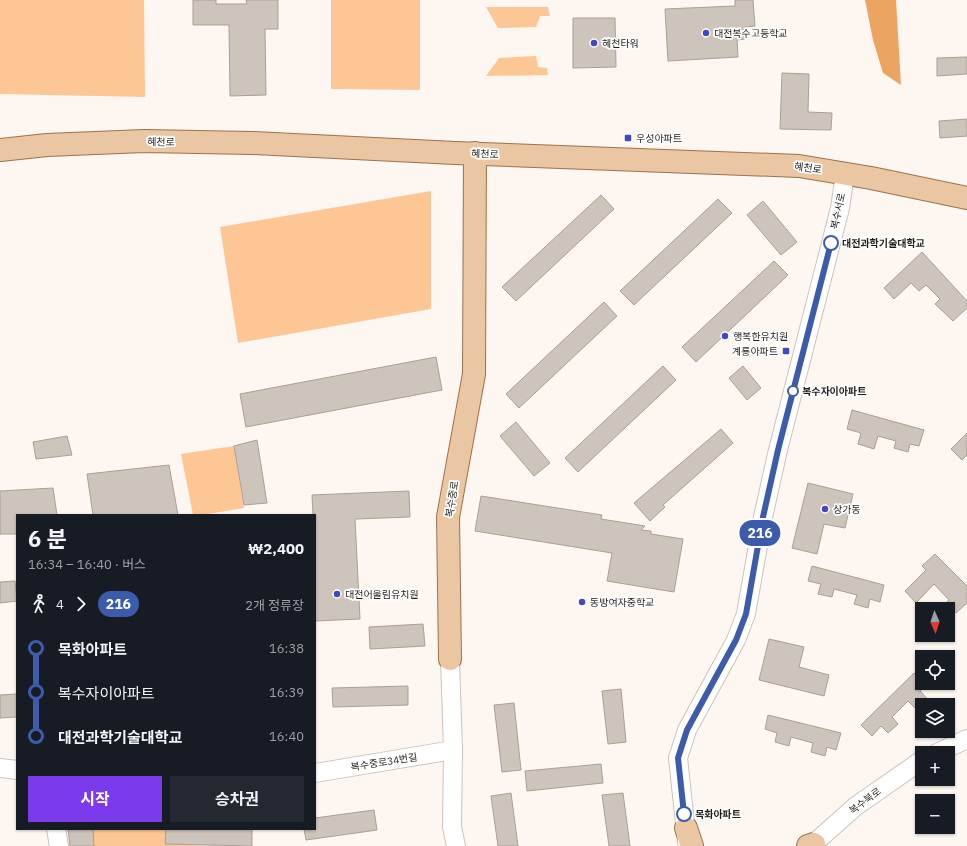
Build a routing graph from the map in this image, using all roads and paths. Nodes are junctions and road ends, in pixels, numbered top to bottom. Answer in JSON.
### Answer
{"nodes":[{"id":1,"x":0,"y":150,"type":"edge"},
{"id":2,"x":475,"y":153,"type":"junction"},
{"id":3,"x":845,"y":174,"type":"junction"},
{"id":4,"x":966,"y":197,"type":"edge"},
{"id":5,"x":450,"y":659,"type":"joint"},
{"id":6,"x":967,"y":738,"type":"edge"},
{"id":7,"x":951,"y":746,"type":"edge"},
{"id":8,"x":453,"y":750,"type":"junction"},
{"id":9,"x":915,"y":765,"type":"edge"},
{"id":10,"x":0,"y":768,"type":"edge"},
{"id":11,"x":16,"y":770,"type":"edge"},
{"id":12,"x":316,"y":773,"type":"edge"},
{"id":13,"x":56,"y":830,"type":"edge"},
{"id":14,"x":689,"y":840,"type":"edge"},
{"id":15,"x":811,"y":845,"type":"edge"},
{"id":16,"x":59,"y":846,"type":"edge"},
{"id":17,"x":456,"y":846,"type":"edge"}],
"edges":[{"from":1,"to":2,"type":"main road","name":"혜천로"},
{"from":2,"to":3,"type":"main road","name":"혜천로"},
{"from":2,"to":5,"type":"main road","name":"복수중로"},
{"from":3,"to":4,"type":"main road","name":"혜천로"},
{"from":3,"to":14,"type":"street","name":"복수서로"},
{"from":5,"to":8,"type":"street","name":"복수중로"},
{"from":6,"to":7,"type":"street"},
{"from":8,"to":12,"type":"street","name":"복수중로34번길"},
{"from":8,"to":17,"type":"street","name":"복수중로"},
{"from":9,"to":15,"type":"street","name":"복수북로"},
{"from":10,"to":11,"type":"street"},
{"from":13,"to":16,"type":"street"}]}
